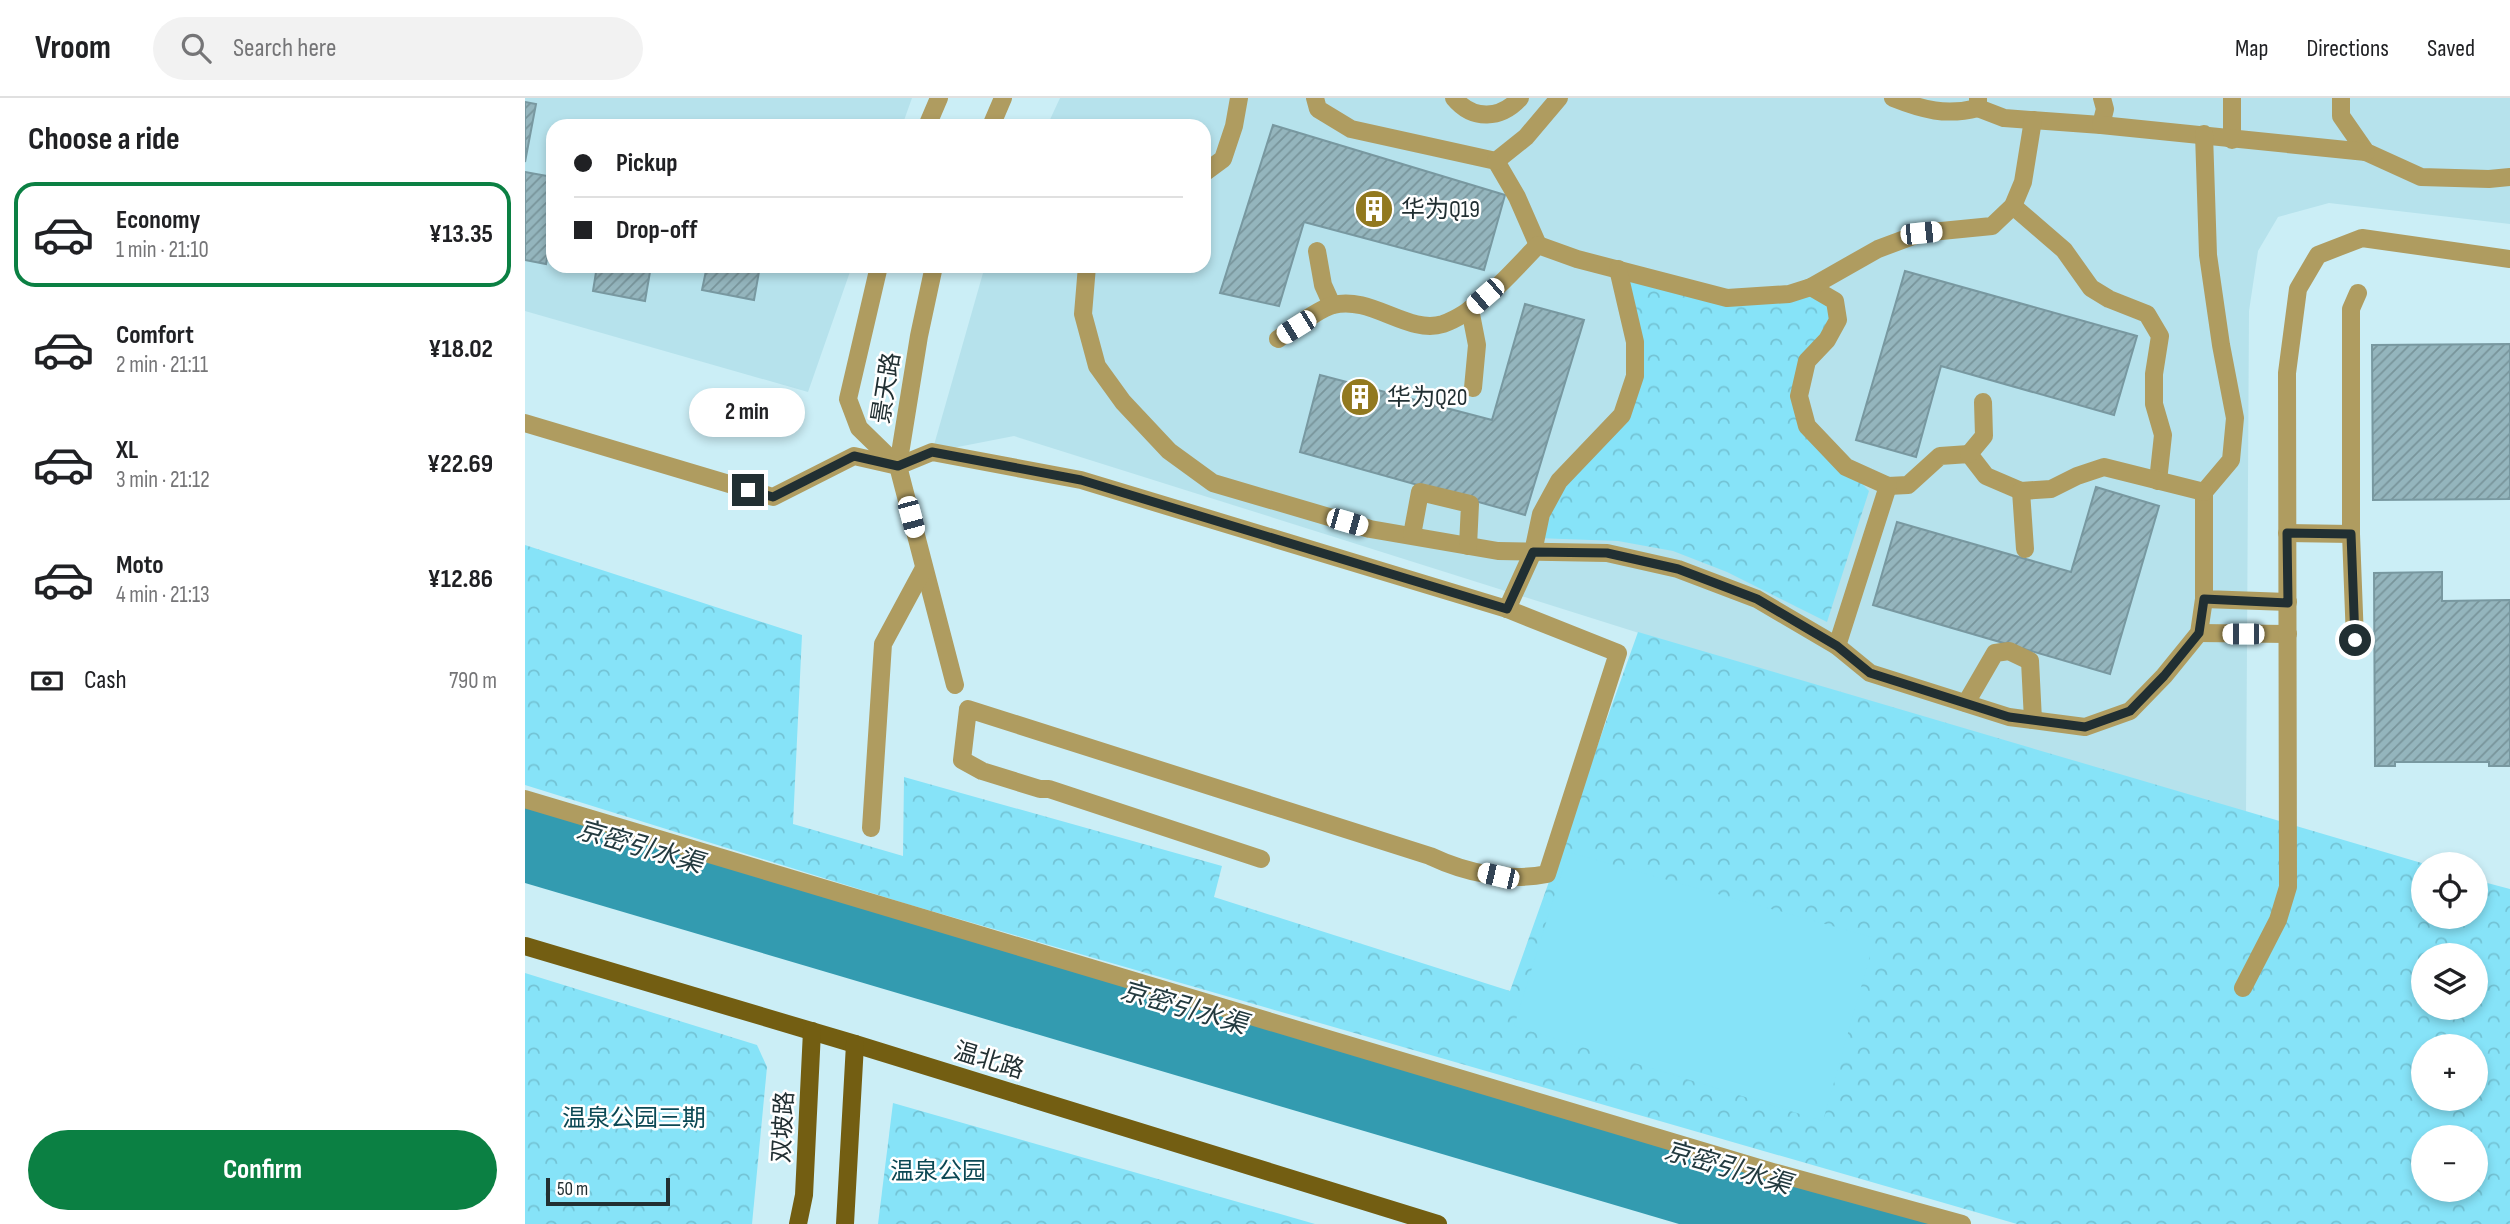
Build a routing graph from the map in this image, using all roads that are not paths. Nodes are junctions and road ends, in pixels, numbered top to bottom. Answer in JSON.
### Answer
{"nodes":[{"id":1,"x":939,"y":98,"type":"edge"},
{"id":2,"x":1003,"y":98,"type":"edge"},
{"id":3,"x":1239,"y":98,"type":"edge"},
{"id":4,"x":1315,"y":98,"type":"edge"},
{"id":5,"x":1454,"y":98,"type":"edge"},
{"id":6,"x":1520,"y":98,"type":"edge"},
{"id":7,"x":1559,"y":98,"type":"edge"},
{"id":8,"x":1893,"y":98,"type":"edge"},
{"id":9,"x":2102,"y":98,"type":"edge"},
{"id":10,"x":2232,"y":98,"type":"edge"},
{"id":11,"x":2341,"y":98,"type":"edge"},
{"id":12,"x":1978,"y":103,"type":"edge"},
{"id":13,"x":930,"y":119,"type":"edge"},
{"id":14,"x":994,"y":119,"type":"edge"},
{"id":15,"x":2033,"y":120,"type":"junction"},
{"id":16,"x":2101,"y":124,"type":"junction"},
{"id":17,"x":2204,"y":134,"type":"junction"},
{"id":18,"x":2232,"y":140,"type":"junction"},
{"id":19,"x":2367,"y":152,"type":"junction"},
{"id":20,"x":1496,"y":161,"type":"junction"},
{"id":21,"x":1211,"y":168,"type":"edge"},
{"id":22,"x":2510,"y":177,"type":"edge"},
{"id":23,"x":2013,"y":206,"type":"junction"},
{"id":24,"x":1538,"y":245,"type":"junction"},
{"id":25,"x":1317,"y":251,"type":"dead end"},
{"id":26,"x":2510,"y":259,"type":"edge"},
{"id":27,"x":1618,"y":269,"type":"junction"},
{"id":28,"x":877,"y":273,"type":"edge"},
{"id":29,"x":933,"y":273,"type":"edge"},
{"id":30,"x":1086,"y":273,"type":"edge"},
{"id":31,"x":1811,"y":287,"type":"junction"},
{"id":32,"x":2358,"y":293,"type":"dead end"},
{"id":33,"x":1332,"y":305,"type":"junction"},
{"id":34,"x":1470,"y":309,"type":"junction"},
{"id":35,"x":1278,"y":339,"type":"dead end"},
{"id":36,"x":1473,"y":387,"type":"dead end"},
{"id":37,"x":1983,"y":402,"type":"dead end"},
{"id":38,"x":525,"y":422,"type":"edge"},
{"id":39,"x":1969,"y":454,"type":"junction"},
{"id":40,"x":898,"y":466,"type":"junction"},
{"id":41,"x":2158,"y":481,"type":"junction"},
{"id":42,"x":1888,"y":486,"type":"junction"},
{"id":43,"x":2021,"y":491,"type":"junction"},
{"id":44,"x":2204,"y":492,"type":"junction"},
{"id":45,"x":2287,"y":533,"type":"junction"},
{"id":46,"x":2351,"y":534,"type":"junction"},
{"id":47,"x":1412,"y":536,"type":"junction"},
{"id":48,"x":1468,"y":546,"type":"junction"},
{"id":49,"x":2025,"y":549,"type":"dead end"},
{"id":50,"x":1533,"y":552,"type":"junction"},
{"id":51,"x":924,"y":568,"type":"junction"},
{"id":52,"x":2204,"y":599,"type":"junction"},
{"id":53,"x":2288,"y":603,"type":"junction"},
{"id":54,"x":1507,"y":609,"type":"junction"},
{"id":55,"x":2199,"y":633,"type":"junction"},
{"id":56,"x":2288,"y":634,"type":"junction"},
{"id":57,"x":2355,"y":640,"type":"dead end"},
{"id":58,"x":1837,"y":646,"type":"junction"},
{"id":59,"x":955,"y":685,"type":"dead end"},
{"id":60,"x":1966,"y":703,"type":"junction"},
{"id":61,"x":2033,"y":720,"type":"junction"},
{"id":62,"x":525,"y":799,"type":"edge"},
{"id":63,"x":871,"y":828,"type":"dead end"},
{"id":64,"x":1261,"y":859,"type":"dead end"},
{"id":65,"x":525,"y":946,"type":"edge"},
{"id":66,"x":2243,"y":988,"type":"dead end"},
{"id":67,"x":812,"y":1031,"type":"junction"},
{"id":68,"x":855,"y":1044,"type":"junction"},
{"id":69,"x":798,"y":1224,"type":"edge"},
{"id":70,"x":845,"y":1224,"type":"edge"},
{"id":71,"x":1438,"y":1224,"type":"edge"},
{"id":72,"x":1962,"y":1224,"type":"edge"}],
"edges":[{"from":1,"to":13,"type":"street"},
{"from":2,"to":14,"type":"street"},
{"from":3,"to":21,"type":"street"},
{"from":4,"to":20,"type":"street"},
{"from":5,"to":6,"type":"street"},
{"from":7,"to":20,"type":"street"},
{"from":8,"to":12,"type":"street"},
{"from":9,"to":16,"type":"street"},
{"from":10,"to":18,"type":"street"},
{"from":11,"to":19,"type":"street"},
{"from":12,"to":15,"type":"street"},
{"from":15,"to":16,"type":"street"},
{"from":15,"to":23,"type":"street"},
{"from":16,"to":17,"type":"street"},
{"from":17,"to":18,"type":"street"},
{"from":17,"to":44,"type":"street"},
{"from":18,"to":19,"type":"street"},
{"from":19,"to":22,"type":"street"},
{"from":20,"to":24,"type":"street"},
{"from":23,"to":31,"type":"street"},
{"from":23,"to":41,"type":"street"},
{"from":24,"to":27,"type":"street"},
{"from":24,"to":34,"type":"street"},
{"from":25,"to":33,"type":"street"},
{"from":26,"to":45,"type":"street"},
{"from":27,"to":31,"type":"street"},
{"from":27,"to":50,"type":"street"},
{"from":28,"to":40,"type":"street","name":"景天路"},
{"from":29,"to":40,"type":"street","name":"景天路"},
{"from":30,"to":47,"type":"street"},
{"from":31,"to":42,"type":"street"},
{"from":32,"to":46,"type":"street"},
{"from":33,"to":34,"type":"street"},
{"from":33,"to":35,"type":"street"},
{"from":34,"to":36,"type":"street"},
{"from":37,"to":39,"type":"street"},
{"from":38,"to":40,"type":"street"},
{"from":39,"to":42,"type":"street"},
{"from":39,"to":43,"type":"street"},
{"from":40,"to":51,"type":"street"},
{"from":40,"to":54,"type":"street"},
{"from":41,"to":43,"type":"street"},
{"from":41,"to":44,"type":"street"},
{"from":42,"to":58,"type":"street"},
{"from":43,"to":49,"type":"street"},
{"from":44,"to":52,"type":"street"},
{"from":45,"to":46,"type":"street"},
{"from":45,"to":53,"type":"street"},
{"from":46,"to":57,"type":"street"},
{"from":47,"to":48,"type":"street"},
{"from":47,"to":48,"type":"street"},
{"from":48,"to":50,"type":"street"},
{"from":50,"to":54,"type":"street"},
{"from":50,"to":58,"type":"street"},
{"from":51,"to":59,"type":"street"},
{"from":51,"to":63,"type":"street"},
{"from":52,"to":53,"type":"street"},
{"from":52,"to":55,"type":"street"},
{"from":53,"to":56,"type":"street"},
{"from":54,"to":64,"type":"street"},
{"from":55,"to":56,"type":"street"},
{"from":55,"to":61,"type":"street"},
{"from":56,"to":66,"type":"street"},
{"from":58,"to":60,"type":"street"},
{"from":60,"to":61,"type":"street"},
{"from":60,"to":61,"type":"street"},
{"from":62,"to":72,"type":"street"},
{"from":65,"to":67,"type":"main road","name":"温北路"},
{"from":67,"to":68,"type":"main road","name":"温北路"},
{"from":67,"to":69,"type":"main road","name":"双坡路"},
{"from":68,"to":70,"type":"main road"},
{"from":68,"to":71,"type":"main road","name":"温北路"}]}
